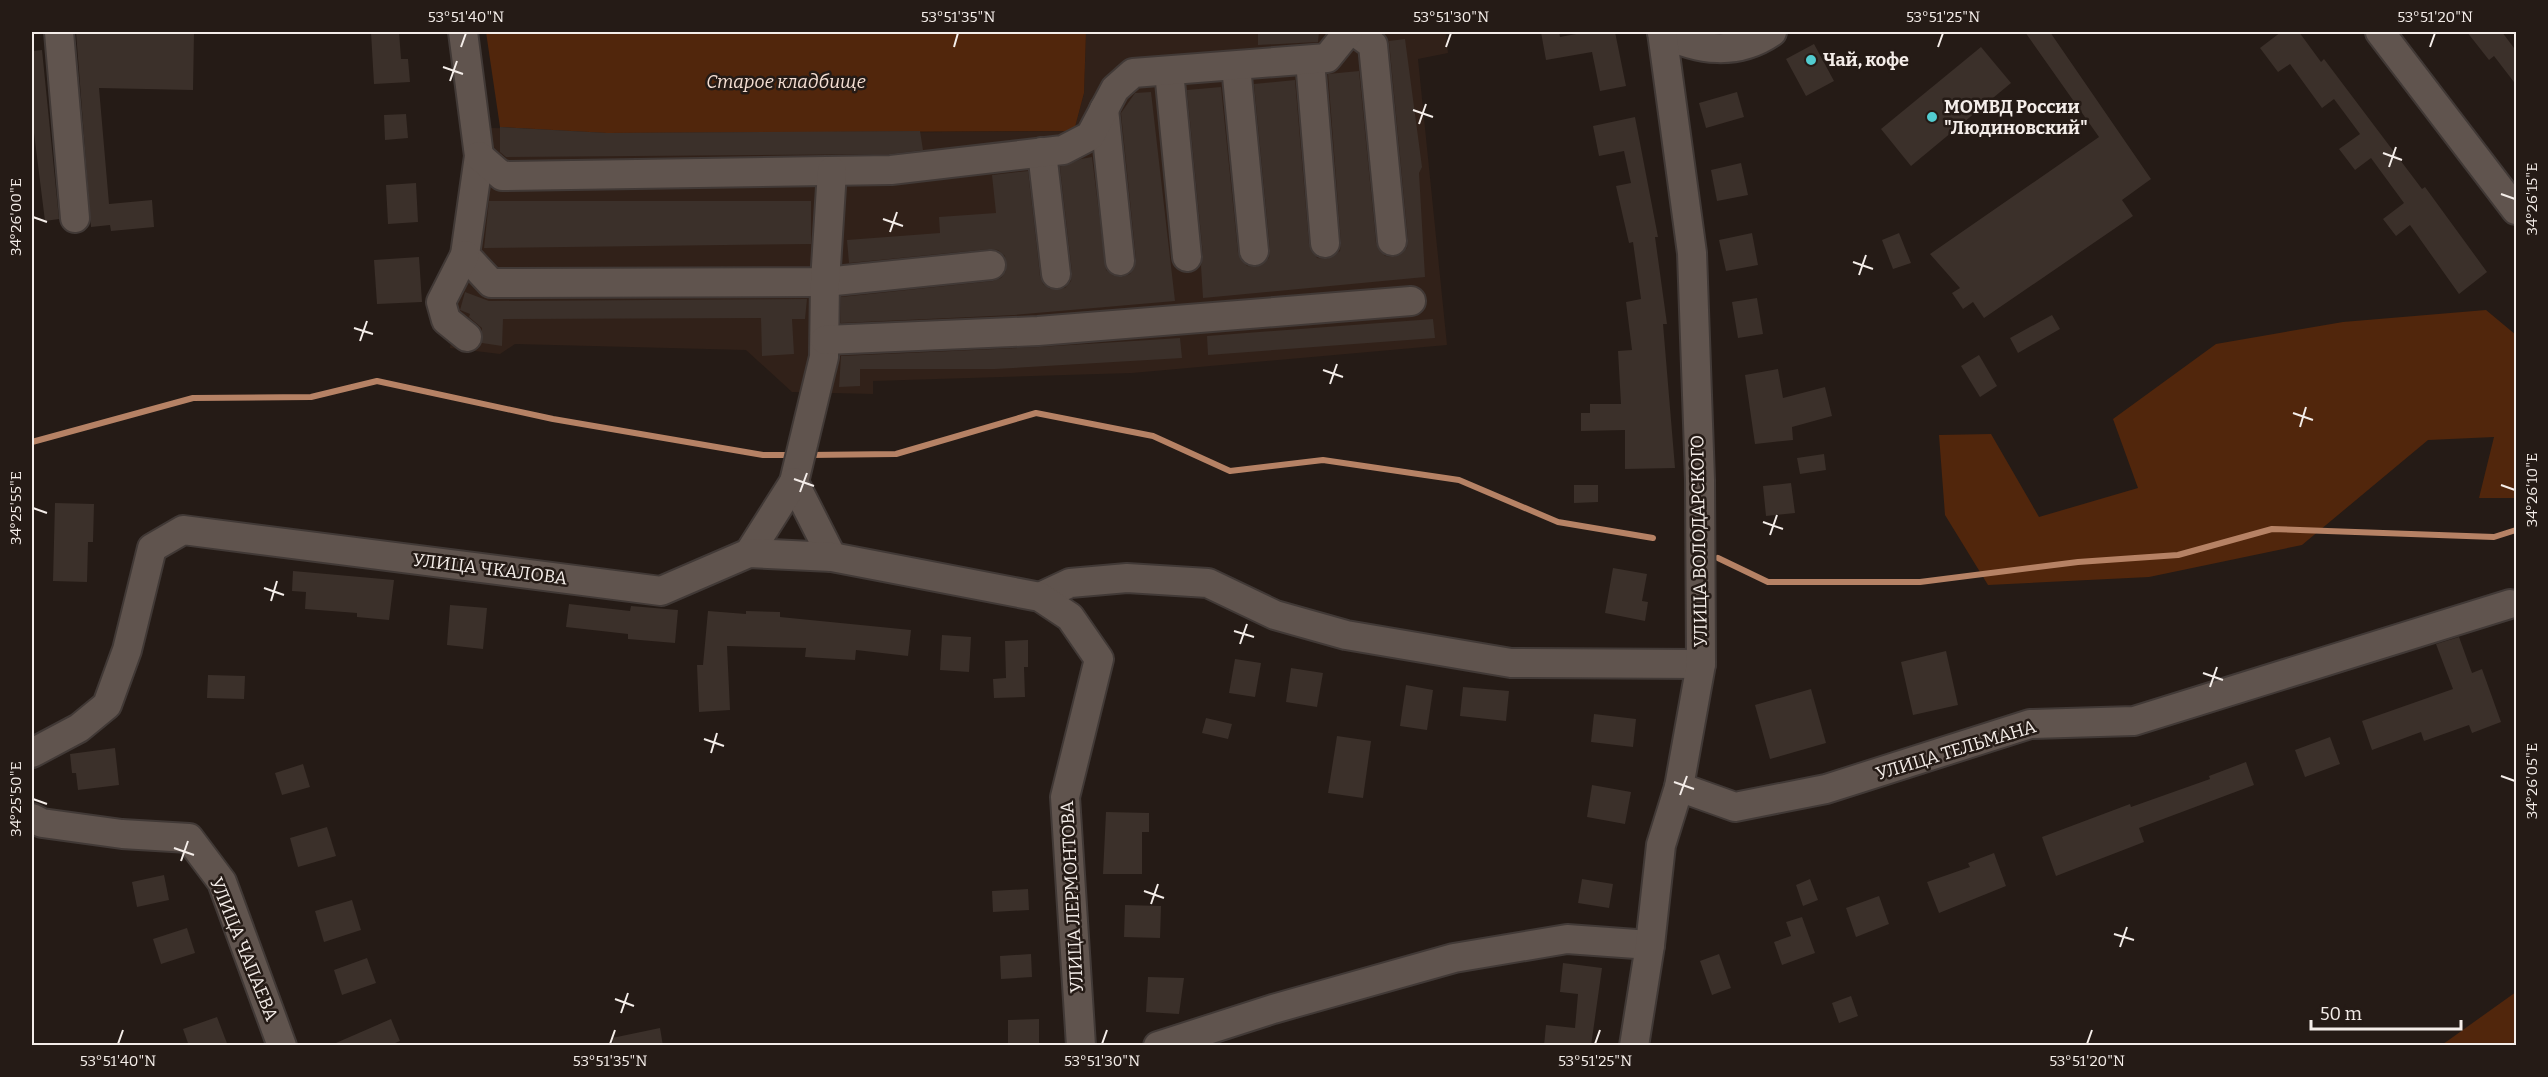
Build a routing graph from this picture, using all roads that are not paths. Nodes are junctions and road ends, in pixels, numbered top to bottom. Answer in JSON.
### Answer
{"nodes":[{"id":1,"x":59,"y":32,"type":"edge"},
{"id":2,"x":463,"y":32,"type":"edge"},
{"id":3,"x":1348,"y":32,"type":"edge"},
{"id":4,"x":1355,"y":32,"type":"edge"},
{"id":5,"x":1662,"y":32,"type":"edge"},
{"id":6,"x":1772,"y":32,"type":"edge"},
{"id":7,"x":2380,"y":32,"type":"edge"},
{"id":8,"x":1310,"y":60,"type":"junction"},
{"id":9,"x":1236,"y":66,"type":"junction"},
{"id":10,"x":1169,"y":71,"type":"junction"},
{"id":11,"x":1104,"y":109,"type":"junction"},
{"id":12,"x":1042,"y":152,"type":"junction"},
{"id":13,"x":479,"y":156,"type":"junction"},
{"id":14,"x":832,"y":171,"type":"junction"},
{"id":15,"x":2517,"y":210,"type":"edge"},
{"id":16,"x":75,"y":218,"type":"dead end"},
{"id":17,"x":1392,"y":241,"type":"dead end"},
{"id":18,"x":1325,"y":243,"type":"dead end"},
{"id":19,"x":1254,"y":251,"type":"dead end"},
{"id":20,"x":465,"y":255,"type":"junction"},
{"id":21,"x":1187,"y":257,"type":"dead end"},
{"id":22,"x":1120,"y":261,"type":"dead end"},
{"id":23,"x":991,"y":265,"type":"dead end"},
{"id":24,"x":1056,"y":274,"type":"dead end"},
{"id":25,"x":825,"y":282,"type":"junction"},
{"id":26,"x":1411,"y":301,"type":"dead end"},
{"id":27,"x":467,"y":337,"type":"dead end"},
{"id":28,"x":825,"y":340,"type":"junction"},
{"id":29,"x":794,"y":482,"type":"junction"},
{"id":30,"x":749,"y":553,"type":"junction"},
{"id":31,"x":832,"y":558,"type":"junction"},
{"id":32,"x":1040,"y":597,"type":"junction"},
{"id":33,"x":2510,"y":604,"type":"dead end"},
{"id":34,"x":1070,"y":617,"type":"joint"},
{"id":35,"x":1701,"y":664,"type":"junction"},
{"id":36,"x":32,"y":753,"type":"edge"},
{"id":37,"x":1678,"y":787,"type":"junction"},
{"id":38,"x":32,"y":818,"type":"edge"},
{"id":39,"x":1650,"y":945,"type":"junction"},
{"id":40,"x":282,"y":1046,"type":"edge"},
{"id":41,"x":1081,"y":1046,"type":"edge"},
{"id":42,"x":1158,"y":1046,"type":"edge"},
{"id":43,"x":1634,"y":1046,"type":"edge"}],
"edges":[{"from":1,"to":16,"type":"street"},
{"from":2,"to":13,"type":"street"},
{"from":3,"to":8,"type":"street"},
{"from":4,"to":17,"type":"street"},
{"from":5,"to":6,"type":"street","name":"УЛИЦА ВОЛОДАРСКОГО"},
{"from":5,"to":35,"type":"street","name":"УЛИЦА ВОЛОДАРСКОГО"},
{"from":7,"to":15,"type":"street"},
{"from":8,"to":9,"type":"street"},
{"from":8,"to":18,"type":"street"},
{"from":9,"to":10,"type":"street"},
{"from":9,"to":19,"type":"street"},
{"from":10,"to":11,"type":"street"},
{"from":10,"to":21,"type":"street"},
{"from":11,"to":12,"type":"street"},
{"from":11,"to":22,"type":"street"},
{"from":12,"to":14,"type":"street"},
{"from":12,"to":24,"type":"street"},
{"from":13,"to":14,"type":"street"},
{"from":13,"to":20,"type":"street"},
{"from":14,"to":25,"type":"street"},
{"from":20,"to":25,"type":"street"},
{"from":20,"to":27,"type":"street"},
{"from":23,"to":25,"type":"street"},
{"from":25,"to":28,"type":"street"},
{"from":26,"to":28,"type":"street"},
{"from":28,"to":29,"type":"street"},
{"from":29,"to":30,"type":"street"},
{"from":29,"to":31,"type":"street"},
{"from":30,"to":31,"type":"street","name":"УЛИЦА ЧКАЛОВА"},
{"from":30,"to":36,"type":"street","name":"УЛИЦА ЧКАЛОВА"},
{"from":31,"to":32,"type":"street","name":"УЛИЦА ЧКАЛОВА"},
{"from":32,"to":34,"type":"street","name":"УЛИЦА ЧКАЛОВА"},
{"from":32,"to":35,"type":"street"},
{"from":33,"to":37,"type":"street","name":"УЛИЦА ТЕЛЬМАНА"},
{"from":34,"to":41,"type":"street","name":"УЛИЦА ЛЕРМОНТОВА"},
{"from":35,"to":37,"type":"street","name":"УЛИЦА ВОЛОДАРСКОГО"},
{"from":37,"to":39,"type":"street","name":"УЛИЦА ВОЛОДАРСКОГО"},
{"from":38,"to":40,"type":"street","name":"УЛИЦА ЧАПАЕВА"},
{"from":39,"to":42,"type":"street"},
{"from":39,"to":43,"type":"street","name":"УЛИЦА ВОЛОДАРСКОГО"}]}
